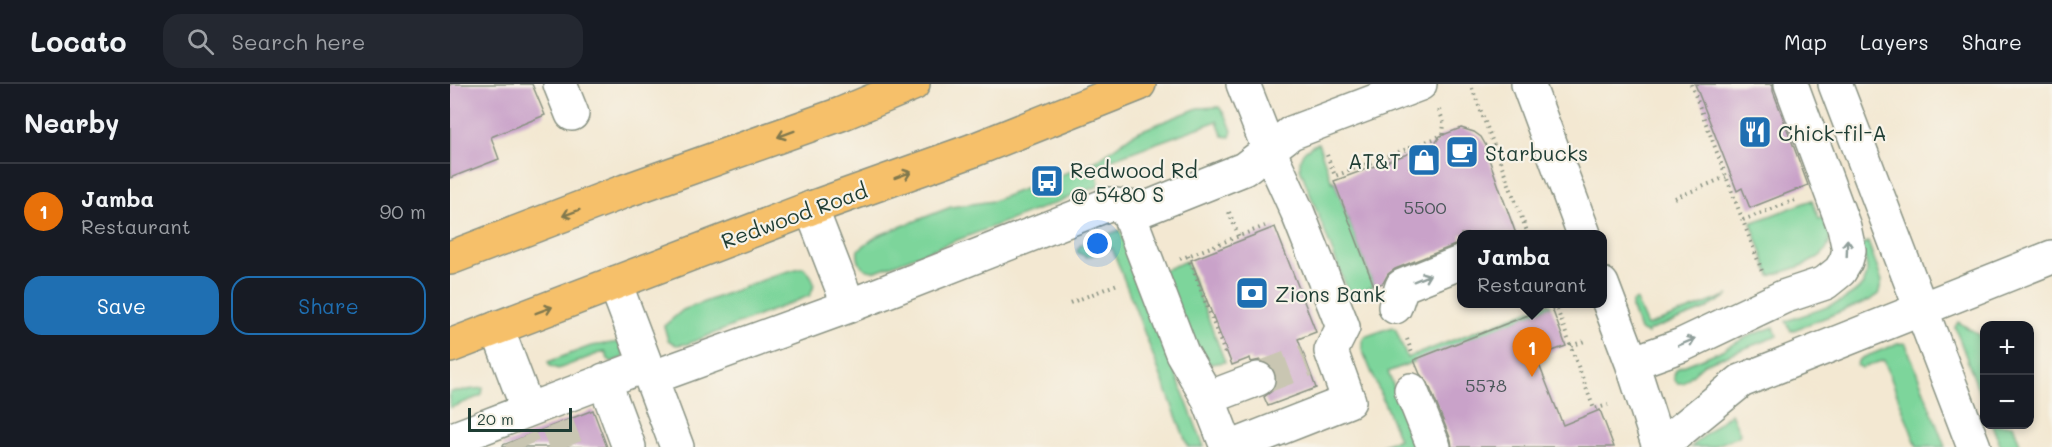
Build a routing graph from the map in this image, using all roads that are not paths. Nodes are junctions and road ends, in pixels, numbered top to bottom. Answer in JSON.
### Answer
{"nodes":[{"id":1,"x":913,"y":84,"type":"edge"},
{"id":2,"x":1139,"y":84,"type":"edge"},
{"id":3,"x":1243,"y":84,"type":"edge"},
{"id":4,"x":1420,"y":84,"type":"edge"},
{"id":5,"x":1528,"y":84,"type":"edge"},
{"id":6,"x":1791,"y":84,"type":"edge"},
{"id":7,"x":1835,"y":84,"type":"edge"},
{"id":8,"x":1269,"y":150,"type":"junction"},
{"id":9,"x":811,"y":207,"type":"junction"},
{"id":10,"x":1126,"y":207,"type":"junction"},
{"id":11,"x":1583,"y":230,"type":"edge"},
{"id":12,"x":2052,"y":257,"type":"edge"},
{"id":13,"x":450,"y":258,"type":"edge"},
{"id":14,"x":1457,"y":264,"type":"edge"},
{"id":15,"x":615,"y":283,"type":"junction"},
{"id":16,"x":1607,"y":297,"type":"edge"},
{"id":17,"x":849,"y":306,"type":"junction"},
{"id":18,"x":1395,"y":307,"type":"dead end"},
{"id":19,"x":1921,"y":309,"type":"junction"},
{"id":20,"x":497,"y":328,"type":"junction"},
{"id":21,"x":450,"y":346,"type":"edge"},
{"id":22,"x":1632,"y":363,"type":"junction"},
{"id":23,"x":649,"y":372,"type":"junction"},
{"id":24,"x":1258,"y":379,"type":"tunnel mouth"},
{"id":25,"x":604,"y":381,"type":"junction"},
{"id":26,"x":1411,"y":390,"type":"dead end"},
{"id":27,"x":1208,"y":398,"type":"junction"},
{"id":28,"x":533,"y":418,"type":"junction"},
{"id":29,"x":467,"y":440,"type":"edge"},
{"id":30,"x":629,"y":447,"type":"edge"},
{"id":31,"x":677,"y":447,"type":"edge"},
{"id":32,"x":1227,"y":447,"type":"edge"},
{"id":33,"x":1232,"y":447,"type":"edge"},
{"id":34,"x":1434,"y":447,"type":"edge"},
{"id":35,"x":1660,"y":447,"type":"edge"},
{"id":36,"x":1974,"y":447,"type":"edge"}],
"edges":[{"from":1,"to":13,"type":"main road","one_way":true},
{"from":9,"to":2,"type":"main road","name":"Redwood Road","one_way":true},
{"from":3,"to":8,"type":"lane"},
{"from":4,"to":8,"type":"lane"},
{"from":5,"to":11,"type":"lane"},
{"from":22,"to":6,"type":"lane","one_way":true},
{"from":7,"to":19,"type":"lane"},
{"from":8,"to":10,"type":"lane"},
{"from":8,"to":33,"type":"lane"},
{"from":9,"to":15,"type":"main road","name":"Redwood Road"},
{"from":9,"to":17,"type":"lane"},
{"from":10,"to":17,"type":"lane"},
{"from":10,"to":27,"type":"lane"},
{"from":12,"to":19,"type":"lane"},
{"from":18,"to":14,"type":"lane","one_way":true},
{"from":20,"to":15,"type":"main road","name":"Redwood Road","one_way":true},
{"from":15,"to":23,"type":"lane"},
{"from":16,"to":22,"type":"lane"},
{"from":17,"to":23,"type":"lane"},
{"from":19,"to":35,"type":"lane"},
{"from":19,"to":36,"type":"lane"},
{"from":20,"to":21,"type":"main road","name":"Redwood Road"},
{"from":20,"to":28,"type":"lane"},
{"from":22,"to":35,"type":"lane"},
{"from":23,"to":25,"type":"lane"},
{"from":23,"to":31,"type":"lane"},
{"from":24,"to":27,"type":"lane"},
{"from":25,"to":28,"type":"lane"},
{"from":25,"to":30,"type":"lane"},
{"from":26,"to":34,"type":"lane"},
{"from":27,"to":32,"type":"lane"},
{"from":28,"to":29,"type":"lane"}]}
